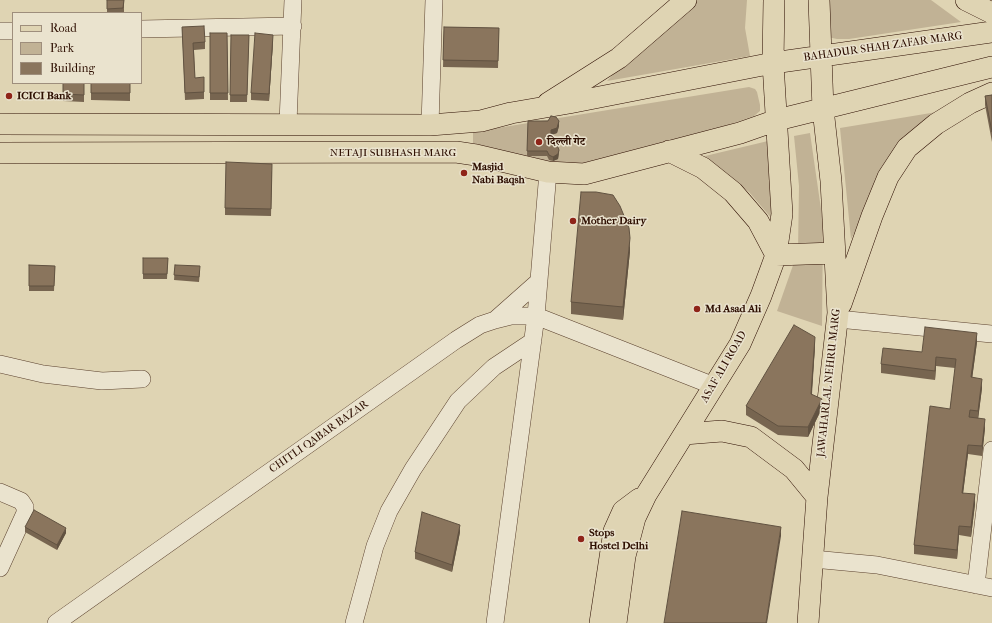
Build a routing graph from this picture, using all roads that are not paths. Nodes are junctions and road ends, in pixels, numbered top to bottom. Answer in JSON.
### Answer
{"nodes":[{"id":1,"x":294,"y":0,"type":"edge"},
{"id":2,"x":434,"y":0,"type":"edge"},
{"id":3,"x":686,"y":0,"type":"edge"},
{"id":4,"x":774,"y":0,"type":"edge"},
{"id":5,"x":819,"y":0,"type":"edge"},
{"id":6,"x":966,"y":0,"type":"edge"},
{"id":7,"x":992,"y":13,"type":"edge"},
{"id":8,"x":293,"y":26,"type":"junction"},
{"id":9,"x":142,"y":29,"type":"edge"},
{"id":10,"x":0,"y":31,"type":"edge"},
{"id":11,"x":12,"y":31,"type":"edge"},
{"id":12,"x":992,"y":32,"type":"edge"},
{"id":13,"x":821,"y":55,"type":"junction"},
{"id":14,"x":773,"y":62,"type":"junction"},
{"id":15,"x":992,"y":67,"type":"edge"},
{"id":16,"x":992,"y":94,"type":"edge"},
{"id":17,"x":541,"y":107,"type":"junction"},
{"id":18,"x":823,"y":109,"type":"junction"},
{"id":19,"x":777,"y":120,"type":"junction"},
{"id":20,"x":288,"y":123,"type":"junction"},
{"id":21,"x":0,"y":124,"type":"edge"},
{"id":22,"x":430,"y":125,"type":"junction"},
{"id":23,"x":669,"y":151,"type":"junction"},
{"id":24,"x":0,"y":153,"type":"edge"},
{"id":25,"x":548,"y":172,"type":"junction"},
{"id":26,"x":835,"y":253,"type":"junction"},
{"id":27,"x":776,"y":255,"type":"junction"},
{"id":28,"x":539,"y":281,"type":"junction"},
{"id":29,"x":536,"y":316,"type":"junction"},
{"id":30,"x":838,"y":316,"type":"junction"},
{"id":31,"x":495,"y":320,"type":"junction"},
{"id":32,"x":992,"y":334,"type":"edge"},
{"id":33,"x":533,"y":340,"type":"junction"},
{"id":34,"x":0,"y":364,"type":"edge"},
{"id":35,"x":142,"y":379,"type":"dead end"},
{"id":36,"x":714,"y":386,"type":"junction"},
{"id":37,"x":684,"y":434,"type":"junction"},
{"id":38,"x":992,"y":450,"type":"edge"},
{"id":39,"x":0,"y":492,"type":"edge"},
{"id":40,"x":646,"y":494,"type":"junction"},
{"id":41,"x":817,"y":497,"type":"junction"},
{"id":42,"x":813,"y":558,"type":"junction"},
{"id":43,"x":0,"y":568,"type":"edge"},
{"id":44,"x":984,"y":587,"type":"edge"},
{"id":45,"x":56,"y":623,"type":"edge"},
{"id":46,"x":354,"y":623,"type":"edge"},
{"id":47,"x":495,"y":623,"type":"edge"},
{"id":48,"x":600,"y":623,"type":"edge"},
{"id":49,"x":616,"y":623,"type":"edge"},
{"id":50,"x":808,"y":623,"type":"edge"}],
"edges":[{"from":1,"to":8,"type":"street"},
{"from":2,"to":22,"type":"street"},
{"from":3,"to":17,"type":"main road"},
{"from":4,"to":14,"type":"main road"},
{"from":5,"to":13,"type":"main road","name":"JAWAHARLAL NEHRU MARG"},
{"from":6,"to":7,"type":"main road"},
{"from":8,"to":9,"type":"street"},
{"from":8,"to":20,"type":"street"},
{"from":10,"to":11,"type":"street"},
{"from":12,"to":13,"type":"main road","name":"BAHADUR SHAH ZAFAR MARG"},
{"from":13,"to":14,"type":"main road","name":"BAHADUR SHAH ZAFAR MARG"},
{"from":13,"to":18,"type":"main road","name":"JAWAHARLAL NEHRU MARG"},
{"from":14,"to":17,"type":"main road"},
{"from":14,"to":19,"type":"main road","name":"ASAF ALI ROAD"},
{"from":15,"to":18,"type":"main road"},
{"from":16,"to":30,"type":"main road"},
{"from":17,"to":22,"type":"main road"},
{"from":18,"to":19,"type":"main road","name":"NETAJI SUBHASH MARG"},
{"from":18,"to":26,"type":"main road","name":"JAWAHARLAL NEHRU MARG"},
{"from":19,"to":23,"type":"main road","name":"NETAJI SUBHASH MARG"},
{"from":19,"to":27,"type":"main road","name":"ASAF ALI ROAD"},
{"from":20,"to":21,"type":"main road"},
{"from":20,"to":22,"type":"main road"},
{"from":23,"to":25,"type":"main road","name":"NETAJI SUBHASH MARG"},
{"from":23,"to":27,"type":"main road"},
{"from":24,"to":25,"type":"main road","name":"NETAJI SUBHASH MARG"},
{"from":25,"to":28,"type":"street"},
{"from":26,"to":27,"type":"main road"},
{"from":26,"to":30,"type":"main road","name":"JAWAHARLAL NEHRU MARG"},
{"from":27,"to":36,"type":"main road","name":"ASAF ALI ROAD"},
{"from":28,"to":29,"type":"street"},
{"from":28,"to":31,"type":"street"},
{"from":29,"to":31,"type":"street","name":"CHITLI QABAR BAZAR"},
{"from":29,"to":33,"type":"street"},
{"from":29,"to":36,"type":"street","name":"CHITLI QABAR BAZAR"},
{"from":30,"to":32,"type":"street"},
{"from":30,"to":41,"type":"main road","name":"JAWAHARLAL NEHRU MARG"},
{"from":31,"to":45,"type":"street","name":"CHITLI QABAR BAZAR"},
{"from":33,"to":46,"type":"street"},
{"from":33,"to":47,"type":"street"},
{"from":34,"to":35,"type":"street"},
{"from":36,"to":37,"type":"main road","name":"ASAF ALI ROAD"},
{"from":37,"to":40,"type":"main road","name":"ASAF ALI ROAD"},
{"from":37,"to":41,"type":"main road"},
{"from":38,"to":44,"type":"street"},
{"from":39,"to":43,"type":"street"},
{"from":40,"to":48,"type":"main road","name":"ASAF ALI ROAD"},
{"from":40,"to":49,"type":"main road","name":"ASAF ALI ROAD"},
{"from":41,"to":42,"type":"main road","name":"JAWAHARLAL NEHRU MARG"},
{"from":42,"to":44,"type":"street"},
{"from":42,"to":50,"type":"main road","name":"JAWAHARLAL NEHRU MARG"}]}
